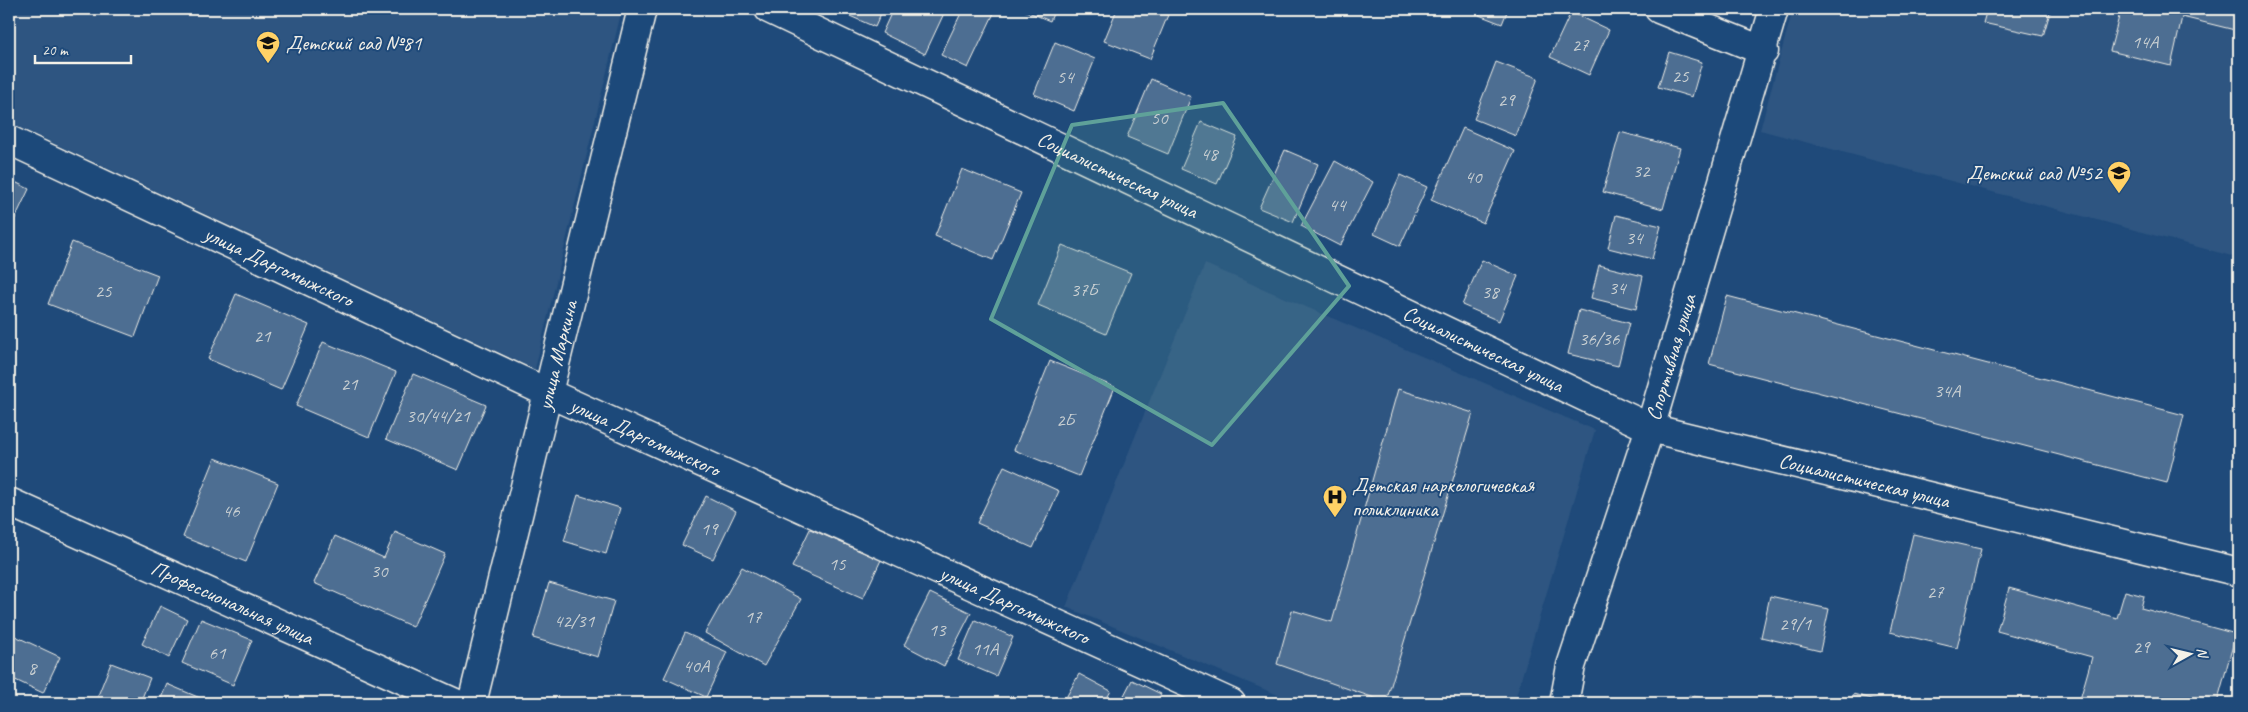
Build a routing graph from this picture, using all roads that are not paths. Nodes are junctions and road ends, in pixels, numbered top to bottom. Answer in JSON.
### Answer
{"nodes":[{"id":1,"x":642,"y":9,"type":"edge"},
{"id":2,"x":769,"y":9,"type":"edge"},
{"id":3,"x":1659,"y":9,"type":"edge"},
{"id":4,"x":1774,"y":9,"type":"edge"},
{"id":5,"x":1764,"y":50,"type":"junction"},
{"id":6,"x":9,"y":140,"type":"edge"},
{"id":7,"x":546,"y":392,"type":"junction"},
{"id":8,"x":1650,"y":428,"type":"junction"},
{"id":9,"x":9,"y":502,"type":"edge"},
{"id":10,"x":2239,"y":572,"type":"edge"},
{"id":11,"x":455,"y":703,"type":"edge"},
{"id":12,"x":472,"y":703,"type":"edge"},
{"id":13,"x":1230,"y":703,"type":"edge"},
{"id":14,"x":1564,"y":703,"type":"edge"}],
"edges":[{"from":1,"to":7,"type":"street","name":"улица Маркина"},
{"from":2,"to":8,"type":"street","name":"Социалистическая улица"},
{"from":3,"to":5,"type":"street"},
{"from":4,"to":5,"type":"street","name":"Спортивная улица"},
{"from":5,"to":8,"type":"street","name":"Спортивная улица"},
{"from":6,"to":7,"type":"street","name":"улица Даргомыжского"},
{"from":7,"to":12,"type":"street","name":"улица Маркина"},
{"from":7,"to":13,"type":"street","name":"улица Даргомыжского"},
{"from":8,"to":10,"type":"street","name":"Социалистическая улица"},
{"from":8,"to":14,"type":"street","name":"Спортивная улица"},
{"from":9,"to":11,"type":"street","name":"Профессиональная улица"}]}
